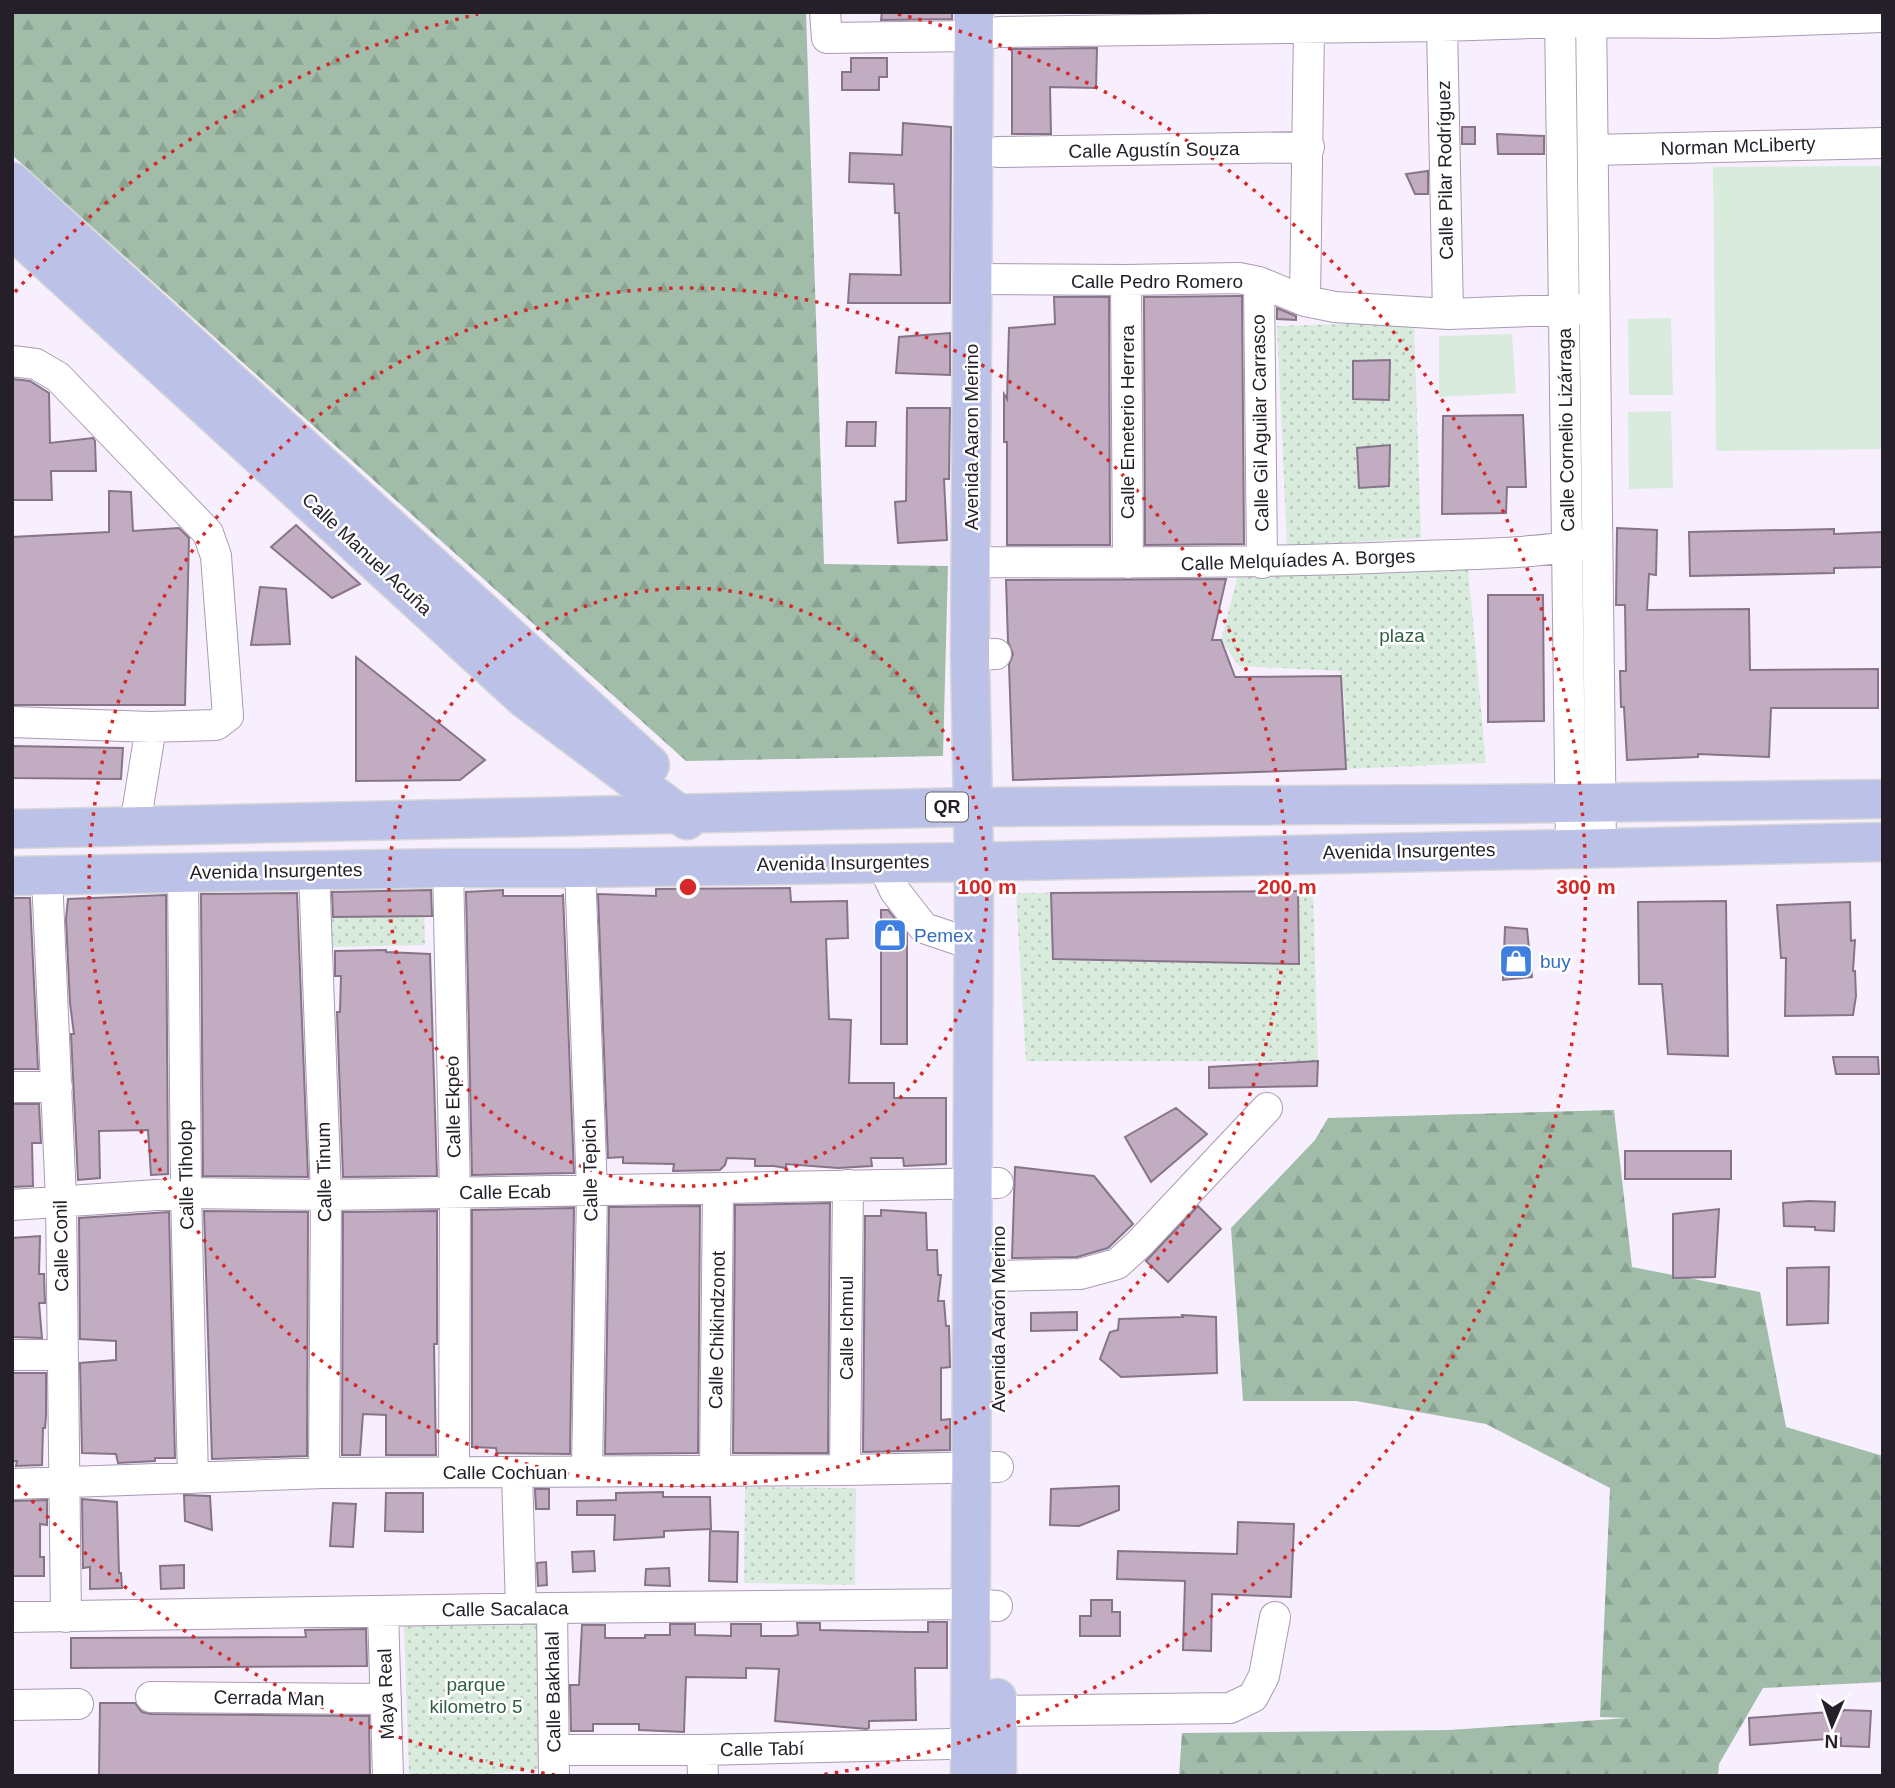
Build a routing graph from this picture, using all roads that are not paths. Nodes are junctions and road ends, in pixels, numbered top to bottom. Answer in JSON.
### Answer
{"nodes":[{"id":1,"x":1864,"y":15,"type":"edge"},
{"id":2,"x":1560,"y":17,"type":"edge"},
{"id":3,"x":1591,"y":17,"type":"edge"},
{"id":4,"x":1715,"y":18,"type":"edge"},
{"id":5,"x":1247,"y":20,"type":"edge"},
{"id":6,"x":1113,"y":21,"type":"edge"},
{"id":7,"x":987,"y":23,"type":"edge"},
{"id":8,"x":826,"y":25,"type":"edge"},
{"id":9,"x":1442,"y":26,"type":"junction"},
{"id":10,"x":1309,"y":27,"type":"junction"},
{"id":11,"x":1883,"y":142,"type":"edge"},
{"id":12,"x":1309,"y":147,"type":"junction"},
{"id":13,"x":1593,"y":150,"type":"junction"},
{"id":14,"x":999,"y":152,"type":"junction"},
{"id":15,"x":12,"y":182,"type":"edge"},
{"id":16,"x":12,"y":229,"type":"edge"},
{"id":17,"x":985,"y":280,"type":"junction"},
{"id":18,"x":1126,"y":280,"type":"junction"},
{"id":19,"x":1259,"y":282,"type":"junction"},
{"id":20,"x":1305,"y":301,"type":"junction"},
{"id":21,"x":1564,"y":309,"type":"junction"},
{"id":22,"x":1595,"y":309,"type":"junction"},
{"id":23,"x":1448,"y":314,"type":"junction"},
{"id":24,"x":12,"y":361,"type":"edge"},
{"id":25,"x":1598,"y":542,"type":"junction"},
{"id":26,"x":1567,"y":548,"type":"junction"},
{"id":27,"x":984,"y":562,"type":"junction"},
{"id":28,"x":1128,"y":563,"type":"junction"},
{"id":29,"x":1262,"y":563,"type":"junction"},
{"id":30,"x":12,"y":722,"type":"edge"},
{"id":31,"x":151,"y":727,"type":"junction"},
{"id":32,"x":1883,"y":799,"type":"edge"},
{"id":33,"x":1585,"y":803,"type":"junction"},
{"id":34,"x":984,"y":807,"type":"junction"},
{"id":35,"x":765,"y":811,"type":"junction"},
{"id":36,"x":818,"y":811,"type":"junction"},
{"id":37,"x":692,"y":813,"type":"junction"},
{"id":38,"x":135,"y":825,"type":"junction"},
{"id":39,"x":12,"y":829,"type":"edge"},
{"id":40,"x":1883,"y":842,"type":"edge"},
{"id":41,"x":1586,"y":847,"type":"junction"},
{"id":42,"x":986,"y":862,"type":"junction"},
{"id":43,"x":882,"y":863,"type":"junction"},
{"id":44,"x":821,"y":864,"type":"junction"},
{"id":45,"x":747,"y":865,"type":"junction"},
{"id":46,"x":448,"y":868,"type":"junction"},
{"id":47,"x":580,"y":868,"type":"junction"},
{"id":48,"x":314,"y":870,"type":"junction"},
{"id":49,"x":183,"y":872,"type":"junction"},
{"id":50,"x":130,"y":873,"type":"junction"},
{"id":51,"x":29,"y":876,"type":"edge"},
{"id":52,"x":974,"y":945,"type":"junction"},
{"id":53,"x":12,"y":1087,"type":"edge"},
{"id":54,"x":57,"y":1087,"type":"junction"},
{"id":55,"x":1267,"y":1108,"type":"dead end"},
{"id":56,"x":985,"y":1183,"type":"junction"},
{"id":57,"x":848,"y":1185,"type":"junction"},
{"id":58,"x":718,"y":1190,"type":"junction"},
{"id":59,"x":592,"y":1191,"type":"junction"},
{"id":60,"x":186,"y":1193,"type":"junction"},
{"id":61,"x":455,"y":1193,"type":"junction"},
{"id":62,"x":326,"y":1195,"type":"junction"},
{"id":63,"x":61,"y":1200,"type":"junction"},
{"id":64,"x":12,"y":1205,"type":"edge"},
{"id":65,"x":998,"y":1276,"type":"junction"},
{"id":66,"x":62,"y":1354,"type":"junction"},
{"id":67,"x":12,"y":1355,"type":"edge"},
{"id":68,"x":985,"y":1467,"type":"junction"},
{"id":69,"x":715,"y":1470,"type":"junction"},
{"id":70,"x":845,"y":1470,"type":"junction"},
{"id":71,"x":587,"y":1471,"type":"junction"},
{"id":72,"x":454,"y":1472,"type":"junction"},
{"id":73,"x":517,"y":1473,"type":"junction"},
{"id":74,"x":324,"y":1474,"type":"junction"},
{"id":75,"x":193,"y":1478,"type":"junction"},
{"id":76,"x":65,"y":1482,"type":"junction"},
{"id":77,"x":12,"y":1484,"type":"edge"},
{"id":78,"x":984,"y":1605,"type":"junction"},
{"id":79,"x":552,"y":1608,"type":"junction"},
{"id":80,"x":521,"y":1609,"type":"junction"},
{"id":81,"x":383,"y":1612,"type":"junction"},
{"id":82,"x":66,"y":1617,"type":"junction"},
{"id":83,"x":1275,"y":1617,"type":"dead end"},
{"id":84,"x":12,"y":1618,"type":"edge"},
{"id":85,"x":151,"y":1697,"type":"dead end"},
{"id":86,"x":386,"y":1699,"type":"junction"},
{"id":87,"x":78,"y":1704,"type":"dead end"},
{"id":88,"x":12,"y":1705,"type":"edge"},
{"id":89,"x":987,"y":1750,"type":"edge"},
{"id":90,"x":554,"y":1763,"type":"edge"},
{"id":91,"x":702,"y":1763,"type":"edge"},
{"id":92,"x":388,"y":1776,"type":"edge"}],
"edges":[{"from":1,"to":4,"type":"street"},
{"from":2,"to":3,"type":"street"},
{"from":2,"to":9,"type":"street"},
{"from":2,"to":21,"type":"street","name":"Calle Cornelio Lizárraga"},
{"from":3,"to":4,"type":"street"},
{"from":3,"to":13,"type":"street","name":"Calle Cornelio Lizárraga"},
{"from":5,"to":6,"type":"street"},
{"from":5,"to":10,"type":"street"},
{"from":6,"to":7,"type":"street"},
{"from":7,"to":8,"type":"street"},
{"from":7,"to":14,"type":"main road","name":"Avenida Aaron Merino"},
{"from":7,"to":17,"type":"main road","name":"Avenida Aaron Merino"},
{"from":9,"to":10,"type":"street"},
{"from":9,"to":23,"type":"street","name":"Calle Pilar Rodríguez"},
{"from":10,"to":12,"type":"street"},
{"from":11,"to":13,"type":"street","name":"Norman McLiberty"},
{"from":12,"to":14,"type":"street","name":"Calle Agustín Souza"},
{"from":12,"to":20,"type":"street"},
{"from":13,"to":22,"type":"street","name":"Calle Cornelio Lizárraga"},
{"from":14,"to":17,"type":"main road","name":"Avenida Aaron Merino"},
{"from":15,"to":37,"type":"main road","name":"Calle Manuel Acuña"},
{"from":16,"to":37,"type":"main road","name":"Calle Manuel Acuña"},
{"from":17,"to":18,"type":"street","name":"Calle Pedro Romero"},
{"from":17,"to":27,"type":"main road","name":"Avenida Aaron Merino"},
{"from":18,"to":19,"type":"street","name":"Calle Pedro Romero"},
{"from":18,"to":28,"type":"street","name":"Calle Emeterio Herrera"},
{"from":19,"to":20,"type":"street","name":"Calle Pedro Romero"},
{"from":19,"to":29,"type":"street","name":"Calle Gil Aguilar Carrasco"},
{"from":20,"to":23,"type":"street","name":"Calle Pedro Romero"},
{"from":21,"to":22,"type":"street","name":"Calle Pedro Romero"},
{"from":21,"to":23,"type":"street","name":"Calle Pedro Romero"},
{"from":21,"to":26,"type":"street","name":"Calle Cornelio Lizárraga"},
{"from":22,"to":25,"type":"street","name":"Calle Cornelio Lizárraga"},
{"from":24,"to":31,"type":"street"},
{"from":25,"to":26,"type":"street","name":"Calle Melquíades A. Borges"},
{"from":25,"to":33,"type":"street","name":"Calle Cornelio Lizárraga"},
{"from":26,"to":29,"type":"street","name":"Calle Melquíades A. Borges"},
{"from":26,"to":33,"type":"street","name":"Calle Cornelio Lizárraga"},
{"from":27,"to":28,"type":"street","name":"Calle Melquíades A. Borges"},
{"from":27,"to":34,"type":"main road","name":"Avenida Aaron Merino"},
{"from":28,"to":29,"type":"street","name":"Calle Melquíades A. Borges"},
{"from":30,"to":31,"type":"street"},
{"from":31,"to":38,"type":"street"},
{"from":32,"to":33,"type":"main road","number":"QR"},
{"from":33,"to":34,"type":"main road","number":"QR"},
{"from":33,"to":41,"type":"street","name":"Calle Cornelio Lizárraga"},
{"from":34,"to":36,"type":"main road","number":"QR"},
{"from":34,"to":42,"type":"main road","name":"Avenida Aaron Merino"},
{"from":35,"to":36,"type":"main road","number":"QR"},
{"from":35,"to":37,"type":"main road","number":"QR"},
{"from":35,"to":45,"type":"main road"},
{"from":36,"to":44,"type":"main road"},
{"from":37,"to":38,"type":"main road","number":"QR"},
{"from":37,"to":45,"type":"main road","name":"Calle Manuel Acuña"},
{"from":38,"to":39,"type":"main road","number":"QR"},
{"from":38,"to":50,"type":"main road"},
{"from":40,"to":41,"type":"main road","name":"Avenida Insurgentes"},
{"from":41,"to":42,"type":"main road","name":"Avenida Insurgentes"},
{"from":42,"to":43,"type":"main road","name":"Avenida Insurgentes"},
{"from":42,"to":52,"type":"main road","name":"Avenida Aarón Merino"},
{"from":42,"to":56,"type":"main road","name":"Avenida Aarón Merino"},
{"from":43,"to":44,"type":"main road","name":"Avenida Insurgentes"},
{"from":43,"to":52,"type":"street"},
{"from":44,"to":45,"type":"main road","name":"Avenida Insurgentes"},
{"from":45,"to":47,"type":"main road","name":"Avenida Insurgentes"},
{"from":46,"to":47,"type":"main road","name":"Avenida Insurgentes"},
{"from":46,"to":48,"type":"main road","name":"Avenida Insurgentes"},
{"from":46,"to":61,"type":"street","name":"Calle Ekpeo"},
{"from":47,"to":59,"type":"street","name":"Calle Tepich"},
{"from":48,"to":49,"type":"main road","name":"Avenida Insurgentes"},
{"from":48,"to":62,"type":"street","name":"Calle Tinum"},
{"from":49,"to":50,"type":"main road","name":"Avenida Insurgentes"},
{"from":49,"to":60,"type":"street","name":"Calle Tiholop"},
{"from":50,"to":51,"type":"main road","name":"Avenida Insurgentes"},
{"from":51,"to":54,"type":"street","name":"Calle Conil"},
{"from":52,"to":56,"type":"main road","name":"Avenida Aarón Merino"},
{"from":53,"to":54,"type":"street"},
{"from":54,"to":63,"type":"street","name":"Calle Conil"},
{"from":55,"to":65,"type":"street"},
{"from":56,"to":57,"type":"street","name":"Calle Ecab"},
{"from":56,"to":65,"type":"main road","name":"Avenida Aarón Merino"},
{"from":56,"to":68,"type":"main road","name":"Avenida Aarón Merino"},
{"from":57,"to":58,"type":"street","name":"Calle Ecab"},
{"from":57,"to":70,"type":"street","name":"Calle Ichmul"},
{"from":58,"to":59,"type":"street","name":"Calle Ecab"},
{"from":58,"to":69,"type":"street","name":"Calle Chikindzonot"},
{"from":59,"to":61,"type":"street","name":"Calle Ecab"},
{"from":59,"to":71,"type":"street","name":"Calle Tepich"},
{"from":60,"to":62,"type":"street","name":"Calle Ecab"},
{"from":60,"to":63,"type":"street","name":"Calle Ecab"},
{"from":60,"to":75,"type":"street","name":"Calle Tiholop"},
{"from":61,"to":62,"type":"street","name":"Calle Ecab"},
{"from":61,"to":72,"type":"street","name":"Calle Ekpeo"},
{"from":62,"to":74,"type":"street","name":"Calle Tinum"},
{"from":63,"to":64,"type":"street","name":"Calle Ecab"},
{"from":63,"to":66,"type":"street","name":"Calle Conil"},
{"from":65,"to":68,"type":"main road","name":"Avenida Aarón Merino"},
{"from":66,"to":67,"type":"street"},
{"from":66,"to":76,"type":"street","name":"Calle Conil"},
{"from":68,"to":70,"type":"street","name":"Calle Cochuan"},
{"from":68,"to":78,"type":"main road","name":"Avenida Aarón Merino"},
{"from":69,"to":70,"type":"street","name":"Calle Cochuan"},
{"from":69,"to":71,"type":"street","name":"Calle Cochuan"},
{"from":71,"to":73,"type":"street","name":"Calle Cochuan"},
{"from":72,"to":73,"type":"street","name":"Calle Cochuan"},
{"from":72,"to":74,"type":"street","name":"Calle Cochuan"},
{"from":73,"to":80,"type":"street"},
{"from":74,"to":75,"type":"street","name":"Calle Cochuan"},
{"from":75,"to":76,"type":"street","name":"Calle Cochuan"},
{"from":76,"to":77,"type":"street","name":"Calle Cochuan"},
{"from":76,"to":82,"type":"street","name":"Calle Conil"},
{"from":78,"to":79,"type":"street","name":"Calle Sacalaca"},
{"from":78,"to":89,"type":"main road","name":"Avenida Aarón Merino"},
{"from":79,"to":80,"type":"street","name":"Calle Sacalaca"},
{"from":79,"to":90,"type":"street","name":"Calle Bakhalal"},
{"from":80,"to":81,"type":"street","name":"Calle Sacalaca"},
{"from":81,"to":82,"type":"street","name":"Calle Sacalaca"},
{"from":81,"to":86,"type":"street","name":"Maya Real"},
{"from":82,"to":84,"type":"street","name":"Calle Sacalaca"},
{"from":83,"to":89,"type":"street","name":"Calle Tabí"},
{"from":85,"to":86,"type":"street","name":"Cerrada Man"},
{"from":86,"to":92,"type":"street","name":"Maya Real"},
{"from":87,"to":88,"type":"street"},
{"from":89,"to":91,"type":"street","name":"Calle Tabí"},
{"from":90,"to":91,"type":"street","name":"Calle Tabí"}]}
